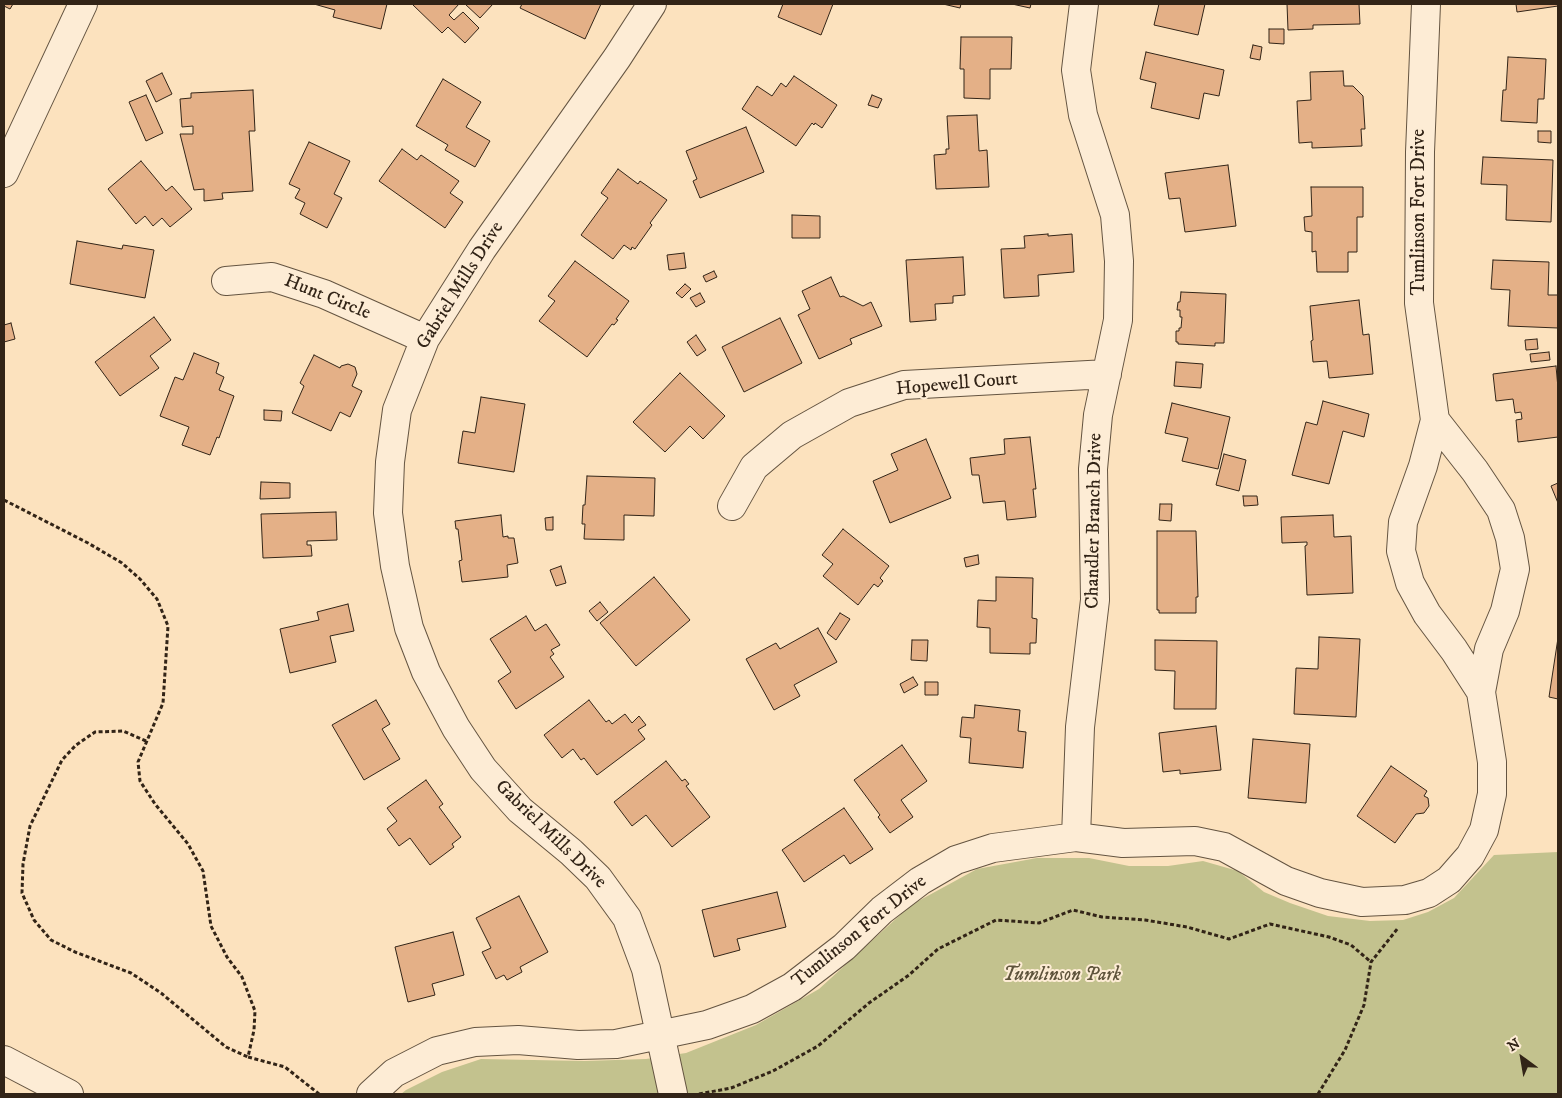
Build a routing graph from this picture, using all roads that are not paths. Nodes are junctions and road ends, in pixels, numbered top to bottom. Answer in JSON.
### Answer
{"nodes":[{"id":1,"x":82,"y":4,"type":"edge"},
{"id":2,"x":652,"y":4,"type":"edge"},
{"id":3,"x":1084,"y":4,"type":"edge"},
{"id":4,"x":1426,"y":4,"type":"edge"},
{"id":5,"x":4,"y":173,"type":"edge"},
{"id":6,"x":226,"y":281,"type":"dead end"},
{"id":7,"x":425,"y":339,"type":"junction"},
{"id":8,"x":1107,"y":374,"type":"junction"},
{"id":9,"x":1436,"y":420,"type":"junction"},
{"id":10,"x":732,"y":506,"type":"dead end"},
{"id":11,"x":1481,"y":692,"type":"junction"},
{"id":12,"x":1076,"y":836,"type":"junction"},
{"id":13,"x":660,"y":1036,"type":"junction"},
{"id":14,"x":4,"y":1060,"type":"edge"},
{"id":15,"x":69,"y":1094,"type":"edge"},
{"id":16,"x":370,"y":1094,"type":"edge"},
{"id":17,"x":673,"y":1094,"type":"edge"}],
"edges":[{"from":1,"to":5,"type":"street"},
{"from":2,"to":7,"type":"street","name":"Gabriel Mills Drive"},
{"from":3,"to":8,"type":"street","name":"Chandler Branch Drive"},
{"from":4,"to":9,"type":"street","name":"Tumlinson Fort Drive"},
{"from":6,"to":7,"type":"street","name":"Hunt Circle"},
{"from":7,"to":13,"type":"street","name":"Gabriel Mills Drive"},
{"from":8,"to":10,"type":"street","name":"Hopewell Court"},
{"from":8,"to":12,"type":"street","name":"Chandler Branch Drive"},
{"from":9,"to":11,"type":"street","name":"Tumlinson Fort Drive"},
{"from":9,"to":11,"type":"street","name":"Tumlinson Fort Drive"},
{"from":11,"to":12,"type":"street","name":"Tumlinson Fort Drive"},
{"from":12,"to":13,"type":"street","name":"Tumlinson Fort Drive"},
{"from":13,"to":16,"type":"street","name":"Tumlinson Fort Drive"},
{"from":13,"to":17,"type":"street","name":"Gabriel Mills Drive"},
{"from":14,"to":15,"type":"street"}]}
